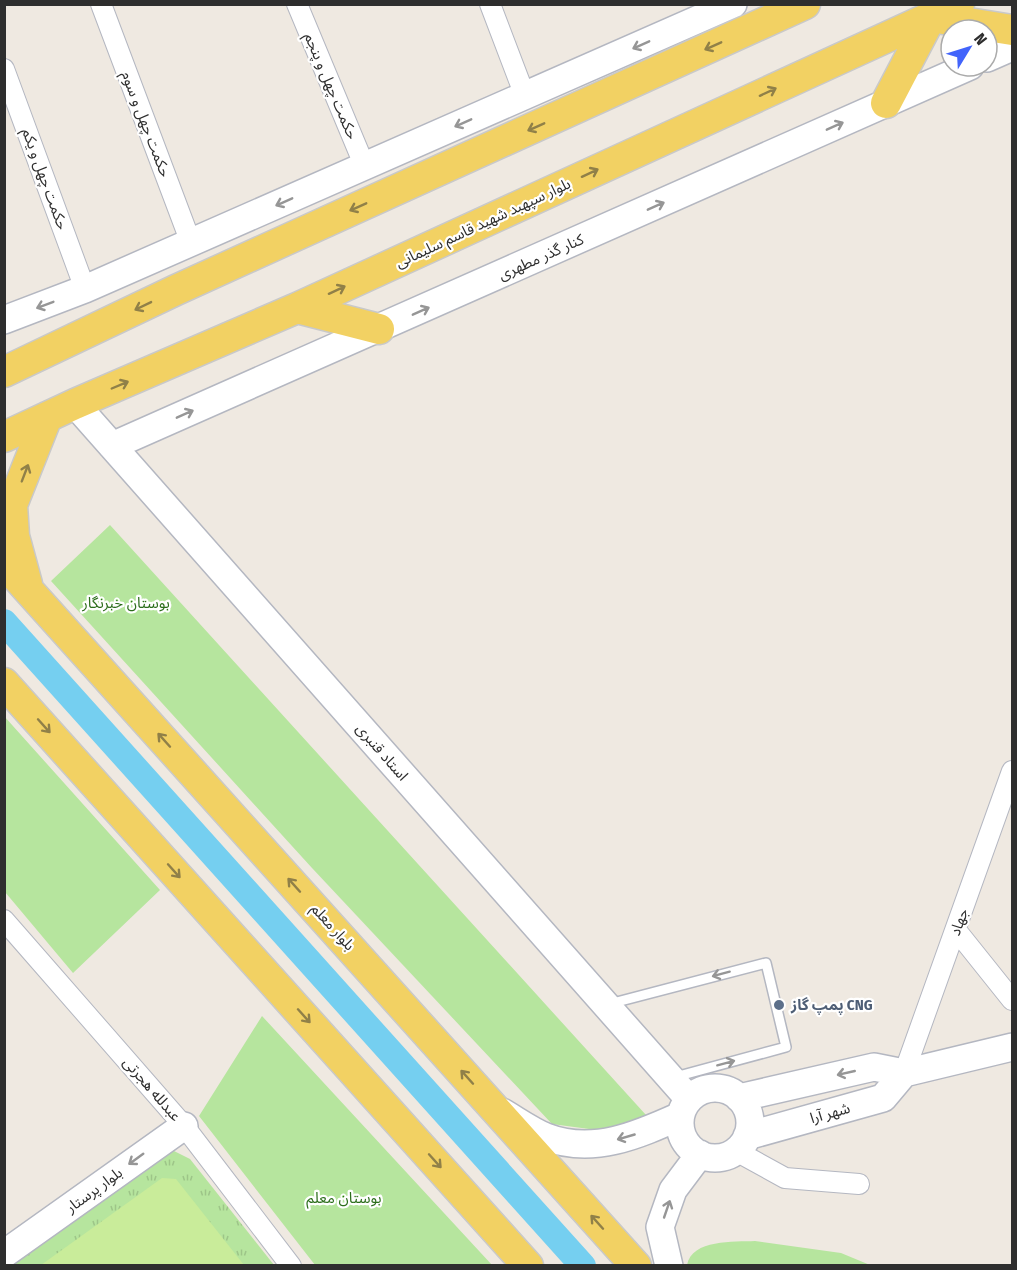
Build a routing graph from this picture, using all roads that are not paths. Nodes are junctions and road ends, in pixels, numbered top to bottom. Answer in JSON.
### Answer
{"nodes":[{"id":1,"x":101,"y":4,"type":"edge"},
{"id":2,"x":297,"y":4,"type":"edge"},
{"id":3,"x":490,"y":4,"type":"edge"},
{"id":4,"x":733,"y":4,"type":"edge"},
{"id":5,"x":805,"y":4,"type":"edge"},
{"id":6,"x":959,"y":4,"type":"edge"},
{"id":7,"x":688,"y":14,"type":"edge"},
{"id":8,"x":931,"y":17,"type":"junction"},
{"id":9,"x":1012,"y":30,"type":"edge"},
{"id":10,"x":4,"y":69,"type":"edge"},
{"id":11,"x":943,"y":78,"type":"edge"},
{"id":12,"x":525,"y":96,"type":"junction"},
{"id":13,"x":886,"y":103,"type":"junction"},
{"id":14,"x":365,"y":166,"type":"junction"},
{"id":15,"x":191,"y":243,"type":"junction"},
{"id":16,"x":156,"y":258,"type":"junction"},
{"id":17,"x":85,"y":289,"type":"junction"},
{"id":18,"x":176,"y":290,"type":"junction"},
{"id":19,"x":297,"y":308,"type":"junction"},
{"id":20,"x":4,"y":320,"type":"edge"},
{"id":21,"x":379,"y":329,"type":"junction"},
{"id":22,"x":9,"y":368,"type":"edge"},
{"id":23,"x":75,"y":404,"type":"junction"},
{"id":24,"x":47,"y":417,"type":"junction"},
{"id":25,"x":4,"y":437,"type":"edge"},
{"id":26,"x":112,"y":446,"type":"junction"},
{"id":27,"x":4,"y":562,"type":"edge"},
{"id":28,"x":29,"y":590,"type":"junction"},
{"id":29,"x":4,"y":683,"type":"edge"},
{"id":30,"x":1012,"y":771,"type":"edge"},
{"id":31,"x":4,"y":920,"type":"edge"},
{"id":32,"x":956,"y":930,"type":"junction"},
{"id":33,"x":1012,"y":1000,"type":"edge"},
{"id":34,"x":605,"y":1005,"type":"junction"},
{"id":35,"x":1012,"y":1047,"type":"edge"},
{"id":36,"x":904,"y":1073,"type":"junction"},
{"id":37,"x":670,"y":1078,"type":"junction"},
{"id":38,"x":739,"y":1098,"type":"junction"},
{"id":39,"x":684,"y":1108,"type":"junction"},
{"id":40,"x":496,"y":1109,"type":"junction"},
{"id":41,"x":184,"y":1126,"type":"junction"},
{"id":42,"x":741,"y":1143,"type":"junction"},
{"id":43,"x":700,"y":1154,"type":"junction"},
{"id":44,"x":859,"y":1184,"type":"dead end"},
{"id":45,"x":4,"y":1254,"type":"edge"},
{"id":46,"x":291,"y":1266,"type":"edge"},
{"id":47,"x":528,"y":1266,"type":"edge"},
{"id":48,"x":636,"y":1266,"type":"edge"},
{"id":49,"x":669,"y":1266,"type":"edge"}],
"edges":[{"from":1,"to":15,"type":"street","name":"حکمت چهل و سوم"},
{"from":2,"to":14,"type":"street","name":"حکمت چهل و پنجم"},
{"from":3,"to":12,"type":"street"},
{"from":4,"to":7,"type":"street"},
{"from":5,"to":18,"type":"main road","one_way":true},
{"from":6,"to":8,"type":"main road","name":"بلوار سپهبد شهید قاسم سلیمانی"},
{"from":7,"to":12,"type":"street","one_way":true},
{"from":8,"to":9,"type":"main road"},
{"from":8,"to":13,"type":"main road"},
{"from":19,"to":8,"type":"main road","name":"بلوار سپهبد شهید قاسم سلیمانی","one_way":true},
{"from":10,"to":17,"type":"street","name":"حکمت چهل و یکم"},
{"from":11,"to":13,"type":"street","name":"کنار گذر مطهری"},
{"from":12,"to":14,"type":"street","one_way":true},
{"from":21,"to":13,"type":"street","name":"کنار گذر مطهری","one_way":true},
{"from":14,"to":15,"type":"street","one_way":true},
{"from":15,"to":16,"type":"street"},
{"from":16,"to":17,"type":"street"},
{"from":16,"to":18,"type":"street"},
{"from":17,"to":20,"type":"street","one_way":true},
{"from":18,"to":22,"type":"main road","one_way":true},
{"from":19,"to":21,"type":"main road"},
{"from":23,"to":19,"type":"main road","name":"بلوار سپهبد شهید قاسم سلیمانی","one_way":true},
{"from":26,"to":21,"type":"street","name":"کنار گذر مطهری","one_way":true},
{"from":23,"to":24,"type":"main road","name":"بلوار سپهبد شهید قاسم سلیمانی"},
{"from":23,"to":26,"type":"street","name":"استاد قنبری"},
{"from":24,"to":25,"type":"main road","name":"بلوار سپهبد شهید قاسم سلیمانی"},
{"from":28,"to":24,"type":"main road","one_way":true},
{"from":26,"to":34,"type":"street","name":"استاد قنبری"},
{"from":27,"to":28,"type":"main road","name":"بلوار معلم"},
{"from":40,"to":28,"type":"main road","name":"بلوار معلم","one_way":true},
{"from":29,"to":47,"type":"main road","one_way":true},
{"from":30,"to":32,"type":"street","name":"جهاد"},
{"from":31,"to":41,"type":"street","name":"عبدلله هجرتی"},
{"from":32,"to":33,"type":"street"},
{"from":32,"to":36,"type":"street","name":"جهاد"},
{"from":34,"to":37,"type":"street","name":"استاد قنبری"},
{"from":37,"to":34,"type":"lane","one_way":true},
{"from":35,"to":36,"type":"street"},
{"from":36,"to":38,"type":"street","one_way":true},
{"from":36,"to":42,"type":"street","name":"شهر آرا"},
{"from":37,"to":39,"type":"street","name":"استاد قنبری"},
{"from":38,"to":39,"type":"street"},
{"from":38,"to":42,"type":"street"},
{"from":39,"to":40,"type":"street","one_way":true},
{"from":39,"to":43,"type":"street"},
{"from":48,"to":40,"type":"main road","name":"بلوار معلم","one_way":true},
{"from":41,"to":45,"type":"street","name":"بلوار پرستار","one_way":true},
{"from":41,"to":46,"type":"street","name":"عبدلله هجرتی"},
{"from":42,"to":43,"type":"street","name":"شهر آرا"},
{"from":42,"to":44,"type":"street"},
{"from":49,"to":43,"type":"street","one_way":true}]}
